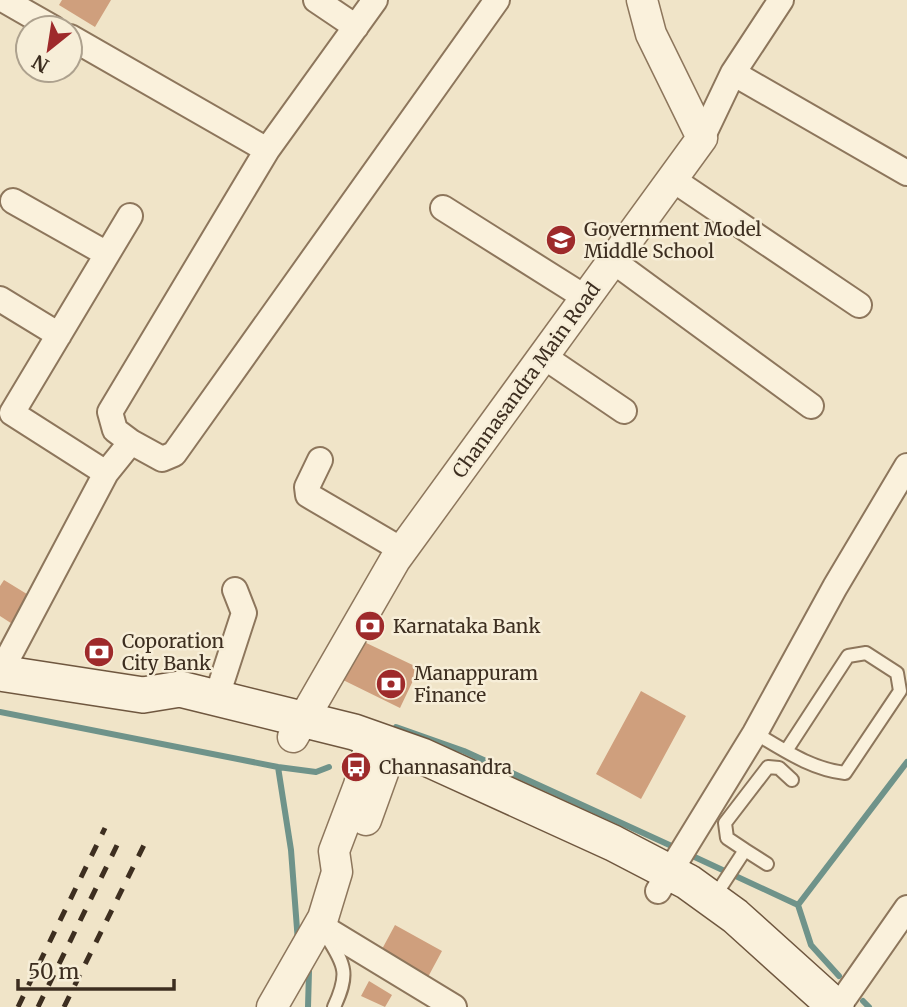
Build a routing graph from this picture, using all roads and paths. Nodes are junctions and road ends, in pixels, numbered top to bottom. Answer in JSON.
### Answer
{"nodes":[{"id":1,"x":4,"y":0,"type":"edge"},
{"id":2,"x":316,"y":0,"type":"edge"},
{"id":3,"x":375,"y":0,"type":"edge"},
{"id":4,"x":497,"y":0,"type":"edge"},
{"id":5,"x":781,"y":0,"type":"edge"},
{"id":6,"x":647,"y":4,"type":"edge"},
{"id":7,"x":28,"y":14,"type":"edge"},
{"id":8,"x":356,"y":27,"type":"junction"},
{"id":9,"x":84,"y":45,"type":"edge"},
{"id":10,"x":733,"y":73,"type":"junction"},
{"id":11,"x":702,"y":138,"type":"junction"},
{"id":12,"x":267,"y":150,"type":"junction"},
{"id":13,"x":907,"y":173,"type":"edge"},
{"id":14,"x":672,"y":179,"type":"junction"},
{"id":15,"x":12,"y":201,"type":"dead end"},
{"id":16,"x":443,"y":208,"type":"dead end"},
{"id":17,"x":130,"y":216,"type":"dead end"},
{"id":18,"x":107,"y":254,"type":"junction"},
{"id":19,"x":613,"y":261,"type":"junction"},
{"id":20,"x":586,"y":298,"type":"junction"},
{"id":21,"x":0,"y":299,"type":"edge"},
{"id":22,"x":859,"y":304,"type":"dead end"},
{"id":23,"x":59,"y":335,"type":"junction"},
{"id":24,"x":543,"y":356,"type":"junction"},
{"id":25,"x":811,"y":406,"type":"dead end"},
{"id":26,"x":6,"y":409,"type":"edge"},
{"id":27,"x":624,"y":411,"type":"dead end"},
{"id":28,"x":131,"y":442,"type":"junction"},
{"id":29,"x":320,"y":460,"type":"dead end"},
{"id":30,"x":907,"y":467,"type":"edge"},
{"id":31,"x":106,"y":473,"type":"junction"},
{"id":32,"x":402,"y":550,"type":"junction"},
{"id":33,"x":235,"y":590,"type":"dead end"},
{"id":34,"x":0,"y":673,"type":"edge"},
{"id":35,"x":143,"y":695,"type":"junction"},
{"id":36,"x":216,"y":699,"type":"junction"},
{"id":37,"x":297,"y":729,"type":"junction"},
{"id":38,"x":755,"y":733,"type":"junction"},
{"id":39,"x":380,"y":751,"type":"junction"},
{"id":40,"x":786,"y":751,"type":"junction"},
{"id":41,"x":792,"y":780,"type":"dead end"},
{"id":42,"x":745,"y":850,"type":"junction"},
{"id":43,"x":766,"y":863,"type":"dead end"},
{"id":44,"x":671,"y":867,"type":"junction"},
{"id":45,"x":718,"y":890,"type":"junction"},
{"id":46,"x":904,"y":920,"type":"edge"},
{"id":47,"x":319,"y":925,"type":"junction"},
{"id":48,"x":272,"y":1007,"type":"edge"},
{"id":49,"x":334,"y":1007,"type":"edge"},
{"id":50,"x":453,"y":1007,"type":"edge"},
{"id":51,"x":802,"y":1007,"type":"edge"},
{"id":52,"x":837,"y":1007,"type":"edge"}],
"edges":[{"from":1,"to":7,"type":"street"},
{"from":2,"to":8,"type":"street"},
{"from":3,"to":8,"type":"street"},
{"from":4,"to":28,"type":"street"},
{"from":5,"to":10,"type":"street"},
{"from":6,"to":11,"type":"street"},
{"from":8,"to":12,"type":"street"},
{"from":9,"to":12,"type":"street"},
{"from":10,"to":11,"type":"street"},
{"from":10,"to":13,"type":"street"},
{"from":11,"to":14,"type":"street","name":"Channasandra Main Road"},
{"from":12,"to":28,"type":"street"},
{"from":14,"to":19,"type":"street","name":"Channasandra Main Road"},
{"from":14,"to":22,"type":"street"},
{"from":15,"to":18,"type":"street"},
{"from":16,"to":20,"type":"street"},
{"from":17,"to":18,"type":"street"},
{"from":18,"to":23,"type":"street"},
{"from":19,"to":20,"type":"street","name":"Channasandra Main Road"},
{"from":19,"to":25,"type":"street"},
{"from":20,"to":24,"type":"street","name":"Channasandra Main Road"},
{"from":21,"to":23,"type":"street"},
{"from":23,"to":26,"type":"street"},
{"from":24,"to":27,"type":"street"},
{"from":24,"to":32,"type":"street","name":"Channasandra Main Road"},
{"from":26,"to":31,"type":"street"},
{"from":28,"to":31,"type":"street"},
{"from":29,"to":32,"type":"street"},
{"from":30,"to":38,"type":"street"},
{"from":31,"to":34,"type":"street"},
{"from":32,"to":37,"type":"street","name":"Channasandra Main Road"},
{"from":33,"to":36,"type":"street"},
{"from":34,"to":35,"type":"main road"},
{"from":35,"to":36,"type":"main road"},
{"from":35,"to":37,"type":"main road"},
{"from":36,"to":37,"type":"main road"},
{"from":37,"to":39,"type":"main road"},
{"from":38,"to":40,"type":"lane"},
{"from":38,"to":44,"type":"street"},
{"from":39,"to":44,"type":"main road"},
{"from":39,"to":47,"type":"street"},
{"from":40,"to":40,"type":"lane"},
{"from":41,"to":42,"type":"lane"},
{"from":42,"to":43,"type":"lane"},
{"from":42,"to":45,"type":"lane"},
{"from":44,"to":45,"type":"main road"},
{"from":44,"to":51,"type":"main road"},
{"from":45,"to":52,"type":"main road"},
{"from":46,"to":52,"type":"street"},
{"from":47,"to":48,"type":"street"},
{"from":47,"to":49,"type":"lane"},
{"from":47,"to":50,"type":"street"}]}
